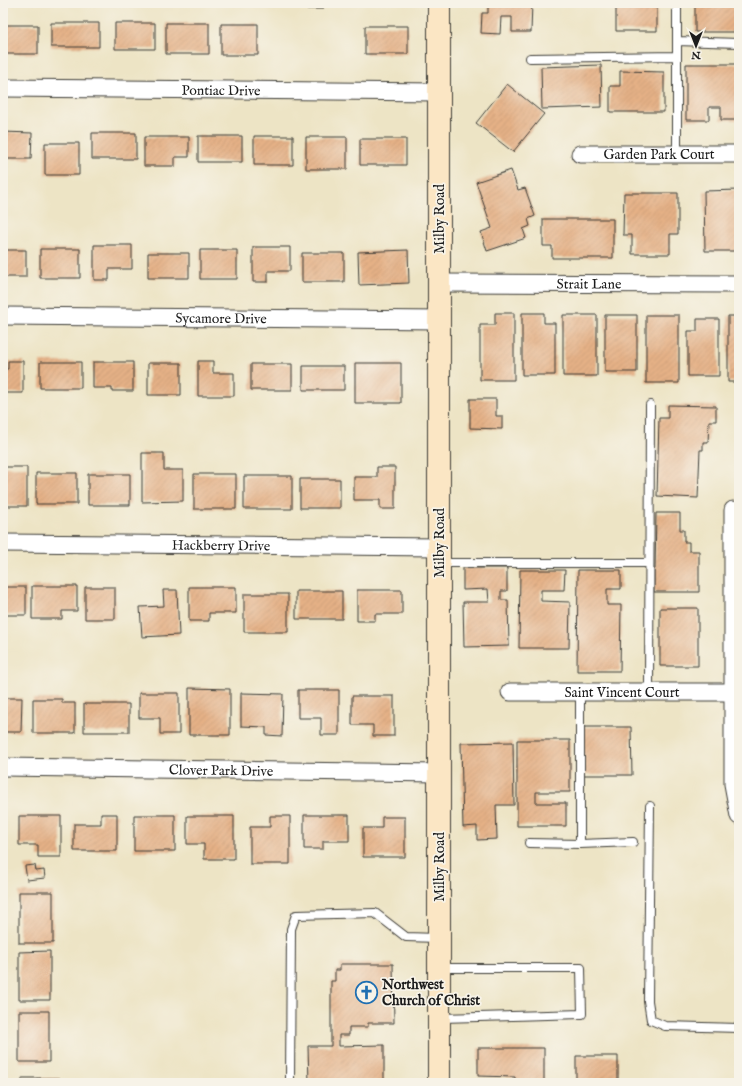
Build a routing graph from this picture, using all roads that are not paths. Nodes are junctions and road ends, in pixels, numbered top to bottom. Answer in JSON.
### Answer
{"nodes":[{"id":1,"x":439,"y":3,"type":"edge"},
{"id":2,"x":677,"y":3,"type":"edge"},
{"id":3,"x":677,"y":41,"type":"junction"},
{"id":4,"x":739,"y":43,"type":"edge"},
{"id":5,"x":677,"y":56,"type":"junction"},
{"id":6,"x":530,"y":58,"type":"dead end"},
{"id":7,"x":3,"y":88,"type":"edge"},
{"id":8,"x":439,"y":92,"type":"junction"},
{"id":9,"x":580,"y":154,"type":"dead end"},
{"id":10,"x":677,"y":154,"type":"junction"},
{"id":11,"x":739,"y":154,"type":"edge"},
{"id":12,"x":439,"y":283,"type":"junction"},
{"id":13,"x":739,"y":284,"type":"edge"},
{"id":14,"x":3,"y":316,"type":"edge"},
{"id":15,"x":439,"y":320,"type":"junction"},
{"id":16,"x":650,"y":405,"type":"dead end"},
{"id":17,"x":733,"y":510,"type":"dead end"},
{"id":18,"x":3,"y":543,"type":"edge"},
{"id":19,"x":439,"y":555,"type":"junction"},
{"id":20,"x":649,"y":563,"type":"junction"},
{"id":21,"x":510,"y":692,"type":"dead end"},
{"id":22,"x":580,"y":692,"type":"junction"},
{"id":23,"x":649,"y":692,"type":"junction"},
{"id":24,"x":733,"y":692,"type":"junction"},
{"id":25,"x":3,"y":767,"type":"edge"},
{"id":26,"x":439,"y":773,"type":"junction"},
{"id":27,"x":650,"y":806,"type":"dead end"},
{"id":28,"x":739,"y":816,"type":"edge"},
{"id":29,"x":633,"y":842,"type":"dead end"},
{"id":30,"x":529,"y":843,"type":"dead end"},
{"id":31,"x":580,"y":844,"type":"junction"},
{"id":32,"x":439,"y":938,"type":"junction"},
{"id":33,"x":439,"y":968,"type":"junction"},
{"id":34,"x":439,"y":1018,"type":"junction"},
{"id":35,"x":739,"y":1028,"type":"edge"},
{"id":36,"x":290,"y":1083,"type":"edge"},
{"id":37,"x":439,"y":1083,"type":"edge"}],
"edges":[{"from":1,"to":8,"type":"street","name":"Milby Road"},
{"from":2,"to":3,"type":"lane"},
{"from":3,"to":4,"type":"lane"},
{"from":3,"to":5,"type":"lane"},
{"from":5,"to":6,"type":"lane"},
{"from":5,"to":10,"type":"lane"},
{"from":7,"to":8,"type":"street","name":"Pontiac Drive"},
{"from":8,"to":12,"type":"street","name":"Milby Road"},
{"from":9,"to":10,"type":"street","name":"Garden Park Court"},
{"from":10,"to":11,"type":"street","name":"Garden Park Court"},
{"from":12,"to":13,"type":"street","name":"Strait Lane"},
{"from":12,"to":15,"type":"street","name":"Milby Road"},
{"from":14,"to":15,"type":"street","name":"Sycamore Drive"},
{"from":15,"to":19,"type":"street","name":"Milby Road"},
{"from":16,"to":20,"type":"lane"},
{"from":17,"to":24,"type":"street"},
{"from":18,"to":19,"type":"street","name":"Hackberry Drive"},
{"from":19,"to":20,"type":"lane"},
{"from":19,"to":26,"type":"street","name":"Milby Road"},
{"from":20,"to":23,"type":"lane"},
{"from":21,"to":22,"type":"street","name":"Saint Vincent Court"},
{"from":22,"to":23,"type":"street","name":"Saint Vincent Court"},
{"from":22,"to":31,"type":"lane"},
{"from":23,"to":24,"type":"street","name":"Saint Vincent Court"},
{"from":24,"to":28,"type":"street"},
{"from":25,"to":26,"type":"street","name":"Clover Park Drive"},
{"from":26,"to":32,"type":"street","name":"Milby Road"},
{"from":27,"to":35,"type":"lane"},
{"from":29,"to":31,"type":"lane"},
{"from":30,"to":31,"type":"lane"},
{"from":32,"to":33,"type":"street","name":"Milby Road"},
{"from":32,"to":36,"type":"lane"},
{"from":33,"to":34,"type":"street","name":"Milby Road"},
{"from":33,"to":34,"type":"lane"},
{"from":34,"to":37,"type":"street","name":"Milby Road"}]}
